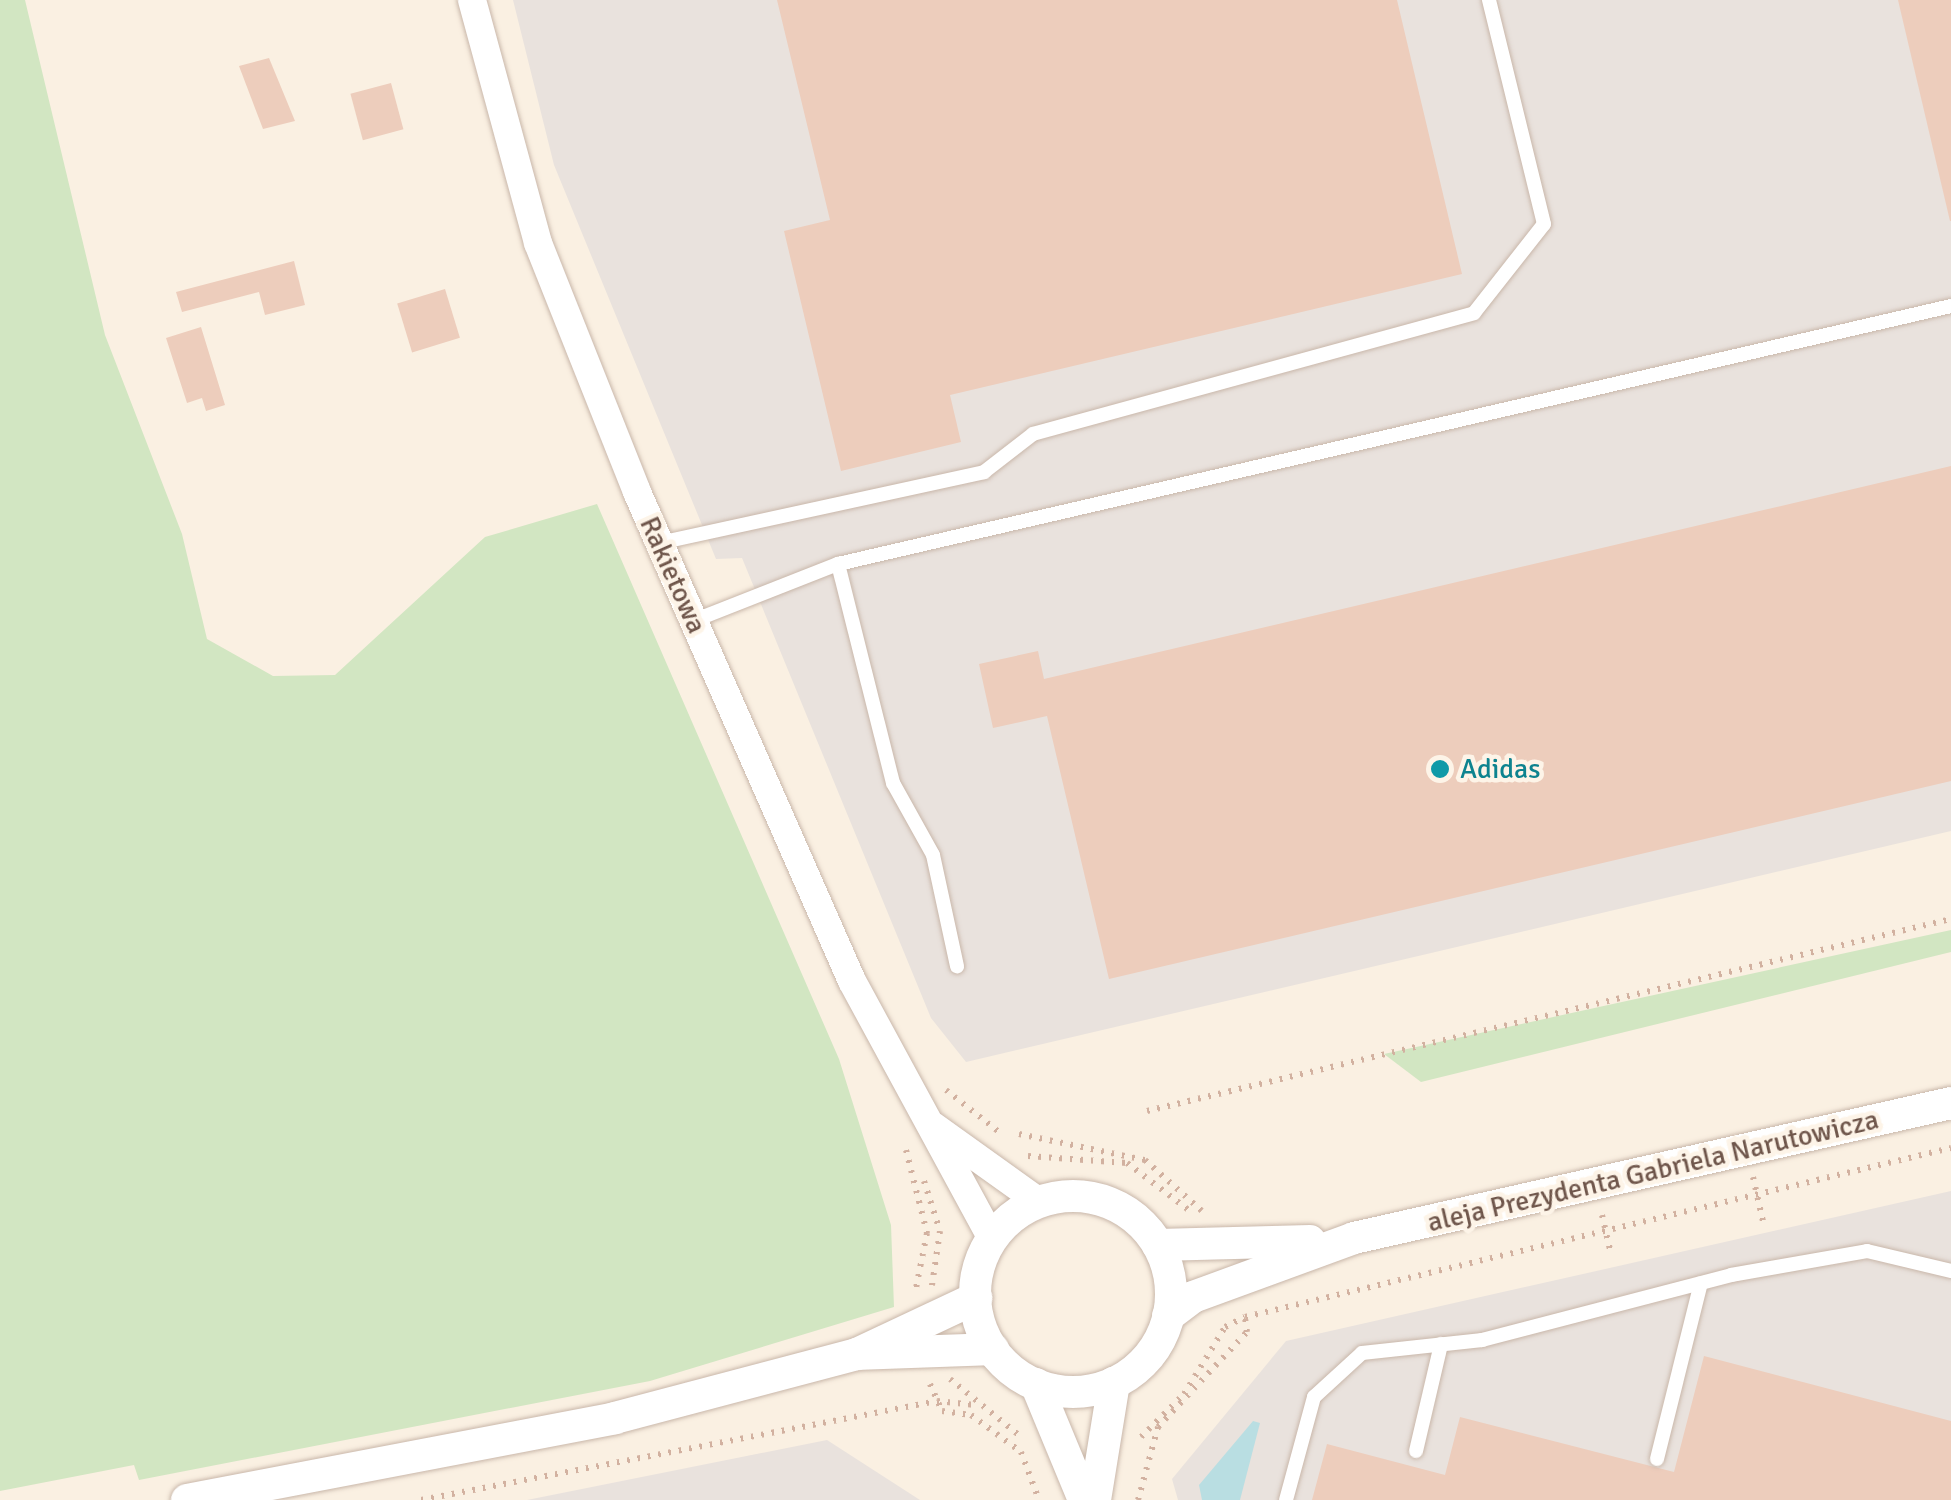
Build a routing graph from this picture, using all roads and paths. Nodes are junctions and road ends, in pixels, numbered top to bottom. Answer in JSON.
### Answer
{"nodes":[{"id":1,"x":472,"y":0,"type":"edge"},
{"id":2,"x":1488,"y":0,"type":"edge"},
{"id":3,"x":1951,"y":306,"type":"edge"},
{"id":4,"x":659,"y":544,"type":"junction"},
{"id":5,"x":838,"y":564,"type":"junction"},
{"id":6,"x":694,"y":621,"type":"junction"},
{"id":7,"x":1951,"y":918,"type":"edge"},
{"id":8,"x":957,"y":966,"type":"dead end"},
{"id":9,"x":936,"y":1082,"type":"dead end"},
{"id":10,"x":1951,"y":1103,"type":"edge"},
{"id":11,"x":1147,"y":1111,"type":"dead end"},
{"id":12,"x":934,"y":1126,"type":"junction"},
{"id":13,"x":899,"y":1128,"type":"dead end"},
{"id":14,"x":1019,"y":1134,"type":"dead end"},
{"id":15,"x":1951,"y":1148,"type":"edge"},
{"id":16,"x":1749,"y":1151,"type":"junction"},
{"id":17,"x":1755,"y":1196,"type":"junction"},
{"id":18,"x":1040,"y":1202,"type":"junction"},
{"id":19,"x":1206,"y":1218,"type":"dead end"},
{"id":20,"x":1196,"y":1220,"type":"dead end"},
{"id":21,"x":1764,"y":1226,"type":"dead end"},
{"id":22,"x":940,"y":1231,"type":"dead end"},
{"id":23,"x":1354,"y":1238,"type":"junction"},
{"id":24,"x":992,"y":1239,"type":"junction"},
{"id":25,"x":1158,"y":1245,"type":"junction"},
{"id":26,"x":1951,"y":1271,"type":"edge"},
{"id":27,"x":1701,"y":1283,"type":"junction"},
{"id":28,"x":976,"y":1298,"type":"junction"},
{"id":29,"x":924,"y":1310,"type":"junction"},
{"id":30,"x":1168,"y":1316,"type":"junction"},
{"id":31,"x":1246,"y":1317,"type":"junction"},
{"id":32,"x":1441,"y":1344,"type":"junction"},
{"id":33,"x":992,"y":1348,"type":"junction"},
{"id":34,"x":857,"y":1354,"type":"junction"},
{"id":35,"x":943,"y":1367,"type":"dead end"},
{"id":36,"x":1114,"y":1383,"type":"junction"},
{"id":37,"x":1036,"y":1384,"type":"junction"},
{"id":38,"x":937,"y":1402,"type":"junction"},
{"id":39,"x":973,"y":1405,"type":"junction"},
{"id":40,"x":1142,"y":1431,"type":"dead end"},
{"id":41,"x":1032,"y":1444,"type":"dead end"},
{"id":42,"x":1416,"y":1452,"type":"dead end"},
{"id":43,"x":1657,"y":1458,"type":"dead end"},
{"id":44,"x":187,"y":1500,"type":"edge"},
{"id":45,"x":421,"y":1500,"type":"edge"},
{"id":46,"x":1039,"y":1500,"type":"edge"},
{"id":47,"x":1084,"y":1500,"type":"edge"},
{"id":48,"x":1095,"y":1500,"type":"edge"},
{"id":49,"x":1138,"y":1500,"type":"edge"},
{"id":50,"x":1286,"y":1500,"type":"edge"}],
"edges":[{"from":1,"to":4,"type":"street","name":"Rakietowa"},
{"from":2,"to":4,"type":"lane"},
{"from":3,"to":5,"type":"lane"},
{"from":4,"to":6,"type":"street","name":"Rakietowa"},
{"from":5,"to":6,"type":"lane"},
{"from":5,"to":8,"type":"lane"},
{"from":6,"to":12,"type":"street","name":"Rakietowa"},
{"from":7,"to":11,"type":"path"},
{"from":9,"to":20,"type":"path"},
{"from":10,"to":16,"type":"street","name":"aleja Prezydenta Gabriela Narutowicza"},
{"from":12,"to":18,"type":"street","name":"Rakietowa"},
{"from":12,"to":24,"type":"street","name":"Rakietowa"},
{"from":13,"to":29,"type":"path"},
{"from":14,"to":19,"type":"path"},
{"from":15,"to":17,"type":"path"},
{"from":16,"to":17,"type":"path"},
{"from":16,"to":23,"type":"street","name":"aleja Prezydenta Gabriela Narutowicza"},
{"from":17,"to":21,"type":"path"},
{"from":17,"to":31,"type":"path"},
{"from":18,"to":24,"type":"street"},
{"from":18,"to":25,"type":"street"},
{"from":22,"to":29,"type":"path"},
{"from":23,"to":25,"type":"street","name":"aleja Prezydenta Gabriela Narutowicza"},
{"from":23,"to":30,"type":"street","name":"aleja Prezydenta Gabriela Narutowicza"},
{"from":24,"to":28,"type":"street"},
{"from":25,"to":30,"type":"street"},
{"from":26,"to":27,"type":"lane"},
{"from":27,"to":32,"type":"lane"},
{"from":27,"to":43,"type":"lane"},
{"from":28,"to":29,"type":"street"},
{"from":28,"to":33,"type":"street"},
{"from":29,"to":34,"type":"street"},
{"from":30,"to":36,"type":"street"},
{"from":31,"to":40,"type":"path"},
{"from":31,"to":49,"type":"path"},
{"from":32,"to":42,"type":"lane"},
{"from":32,"to":50,"type":"lane"},
{"from":33,"to":34,"type":"street"},
{"from":33,"to":37,"type":"street"},
{"from":34,"to":44,"type":"street"},
{"from":35,"to":39,"type":"path"},
{"from":36,"to":37,"type":"street"},
{"from":36,"to":48,"type":"street"},
{"from":37,"to":47,"type":"street"},
{"from":38,"to":39,"type":"path"},
{"from":38,"to":45,"type":"path"},
{"from":38,"to":46,"type":"path"},
{"from":39,"to":41,"type":"path"}]}
